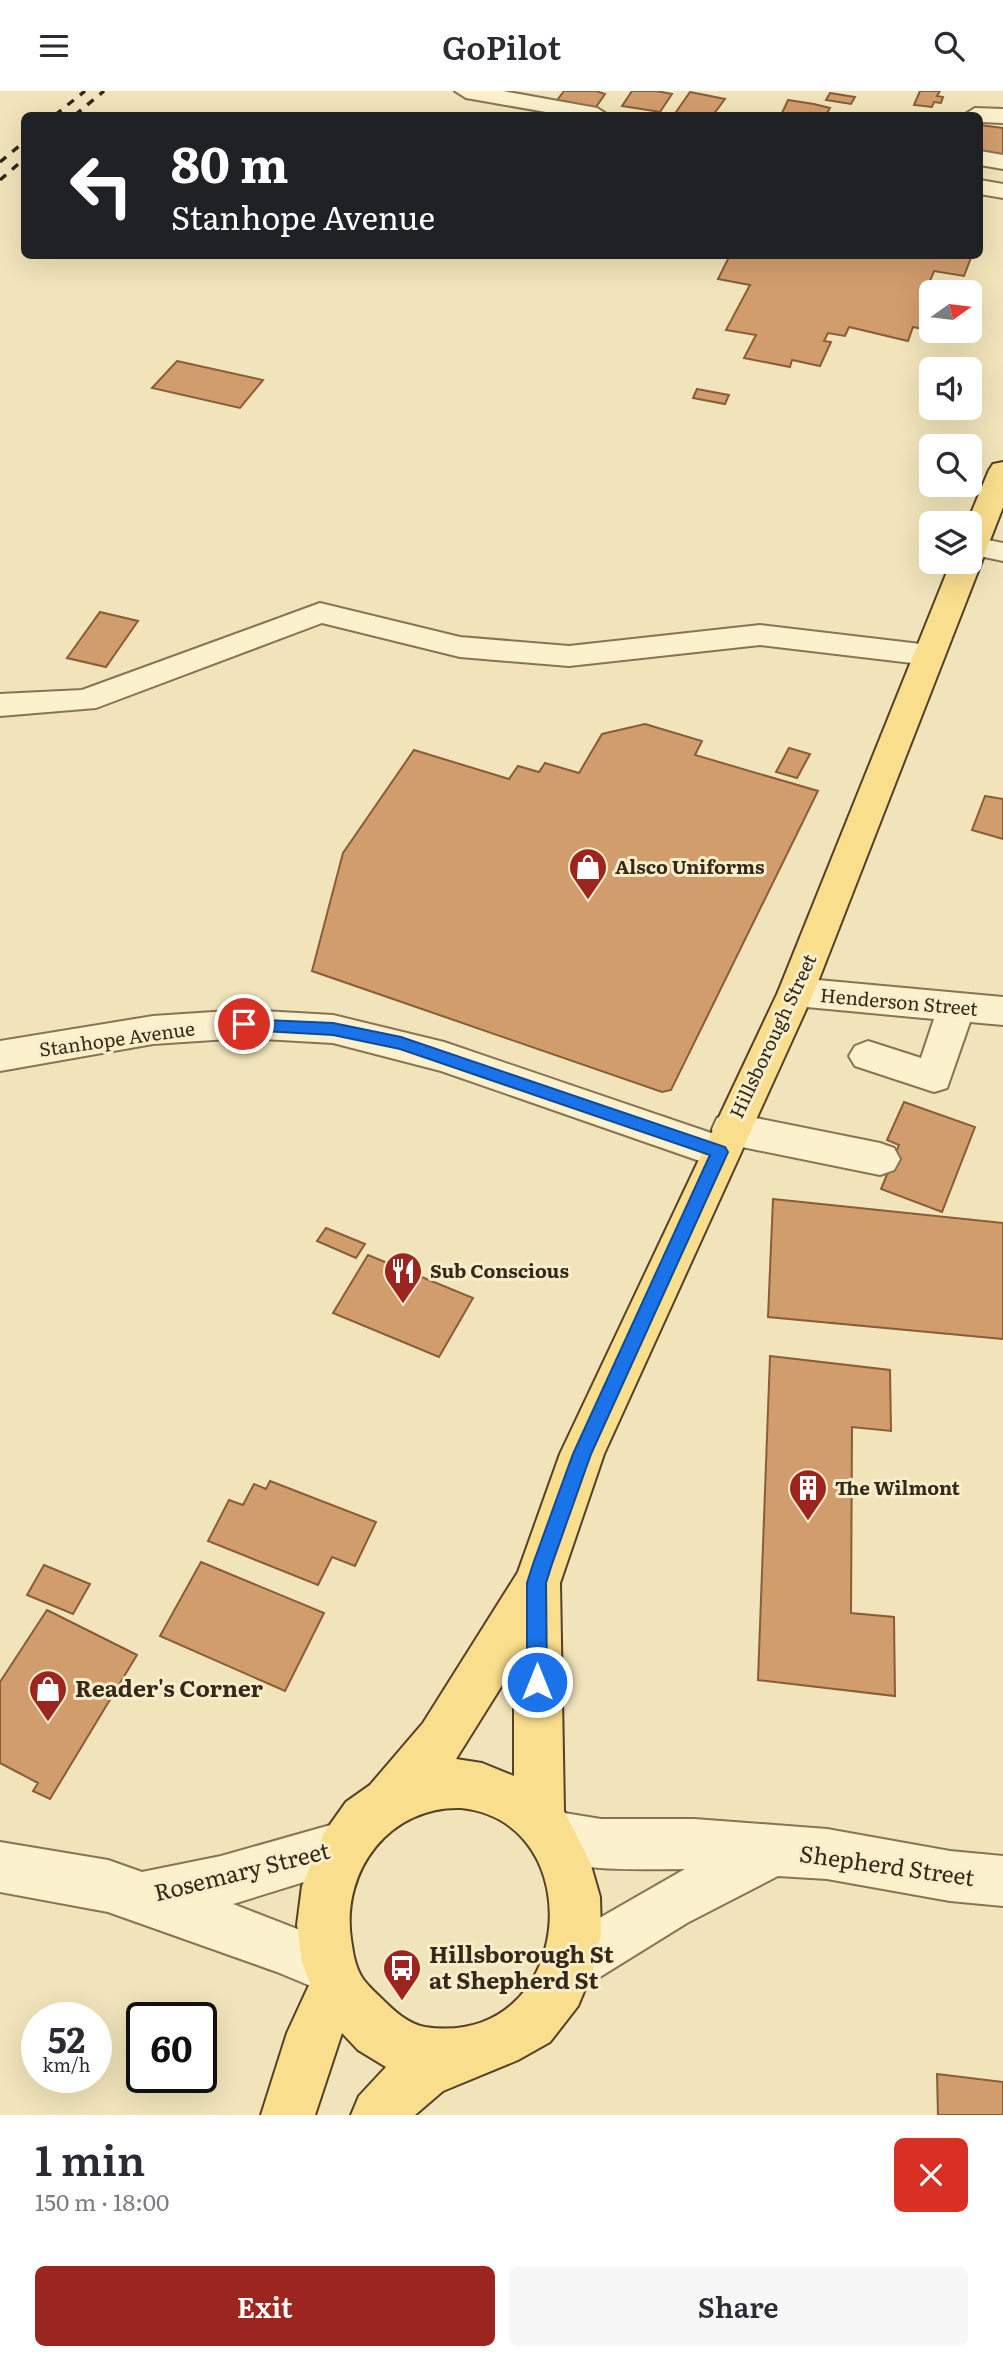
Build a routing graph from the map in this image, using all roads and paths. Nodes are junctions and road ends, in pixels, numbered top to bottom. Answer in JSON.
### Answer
{"nodes":[{"id":1,"x":466,"y":91,"type":"edge"},
{"id":2,"x":581,"y":112,"type":"edge"},
{"id":3,"x":983,"y":115,"type":"edge"},
{"id":4,"x":1003,"y":116,"type":"edge"},
{"id":5,"x":983,"y":159,"type":"edge"},
{"id":6,"x":1003,"y":162,"type":"edge"},
{"id":7,"x":983,"y":188,"type":"edge"},
{"id":8,"x":1003,"y":191,"type":"edge"},
{"id":9,"x":1003,"y":470,"type":"edge"},
{"id":10,"x":982,"y":523,"type":"edge"},
{"id":11,"x":1003,"y":552,"type":"edge"},
{"id":12,"x":982,"y":553,"type":"edge"},
{"id":13,"x":962,"y":574,"type":"edge"},
{"id":14,"x":929,"y":655,"type":"junction"},
{"id":15,"x":0,"y":705,"type":"edge"},
{"id":16,"x":796,"y":992,"type":"junction"},
{"id":17,"x":956,"y":1007,"type":"junction"},
{"id":18,"x":1003,"y":1011,"type":"edge"},
{"id":19,"x":0,"y":1056,"type":"edge"},
{"id":20,"x":868,"y":1056,"type":"dead end"},
{"id":21,"x":725,"y":1141,"type":"junction"},
{"id":22,"x":880,"y":1159,"type":"dead end"},
{"id":23,"x":537,"y":1583,"type":"junction"},
{"id":24,"x":389,"y":1799,"type":"junction"},
{"id":25,"x":546,"y":1828,"type":"junction"},
{"id":26,"x":341,"y":1847,"type":"junction"},
{"id":27,"x":771,"y":1852,"type":"junction"},
{"id":28,"x":0,"y":1867,"type":"edge"},
{"id":29,"x":1003,"y":1881,"type":"edge"},
{"id":30,"x":144,"y":1897,"type":"junction"},
{"id":31,"x":568,"y":1966,"type":"junction"},
{"id":32,"x":333,"y":1977,"type":"junction"},
{"id":33,"x":469,"y":2054,"type":"junction"},
{"id":34,"x":288,"y":2115,"type":"edge"},
{"id":35,"x":378,"y":2115,"type":"edge"}],
"edges":[{"from":1,"to":2,"type":"street"},
{"from":3,"to":4,"type":"street"},
{"from":5,"to":6,"type":"street"},
{"from":7,"to":8,"type":"street"},
{"from":9,"to":10,"type":"main road","name":"Hillsborough Street"},
{"from":11,"to":12,"type":"street"},
{"from":13,"to":14,"type":"main road","name":"Hillsborough Street"},
{"from":14,"to":15,"type":"street"},
{"from":14,"to":16,"type":"main road","name":"Hillsborough Street"},
{"from":16,"to":17,"type":"street","name":"Henderson Street"},
{"from":16,"to":21,"type":"main road","name":"Hillsborough Street"},
{"from":17,"to":18,"type":"street","name":"Henderson Street"},
{"from":17,"to":20,"type":"street"},
{"from":19,"to":21,"type":"street","name":"Stanhope Avenue"},
{"from":21,"to":22,"type":"street","name":"Stanhope Avenue"},
{"from":21,"to":23,"type":"main road","name":"Hillsborough Street"},
{"from":23,"to":24,"type":"main road","name":"Hillsborough Street"},
{"from":23,"to":25,"type":"main road","name":"Hillsborough Street"},
{"from":24,"to":25,"type":"main road"},
{"from":24,"to":26,"type":"main road"},
{"from":25,"to":27,"type":"street","name":"Shepherd Street"},
{"from":25,"to":31,"type":"main road"},
{"from":26,"to":30,"type":"street","name":"Rosemary Street"},
{"from":26,"to":32,"type":"main road"},
{"from":27,"to":29,"type":"street","name":"Shepherd Street"},
{"from":27,"to":31,"type":"street","name":"Shepherd Street"},
{"from":28,"to":30,"type":"street","name":"Rosemary Street"},
{"from":30,"to":32,"type":"street","name":"Rosemary Street"},
{"from":31,"to":33,"type":"main road"},
{"from":32,"to":33,"type":"main road"},
{"from":32,"to":34,"type":"main road"},
{"from":33,"to":35,"type":"main road"}]}
